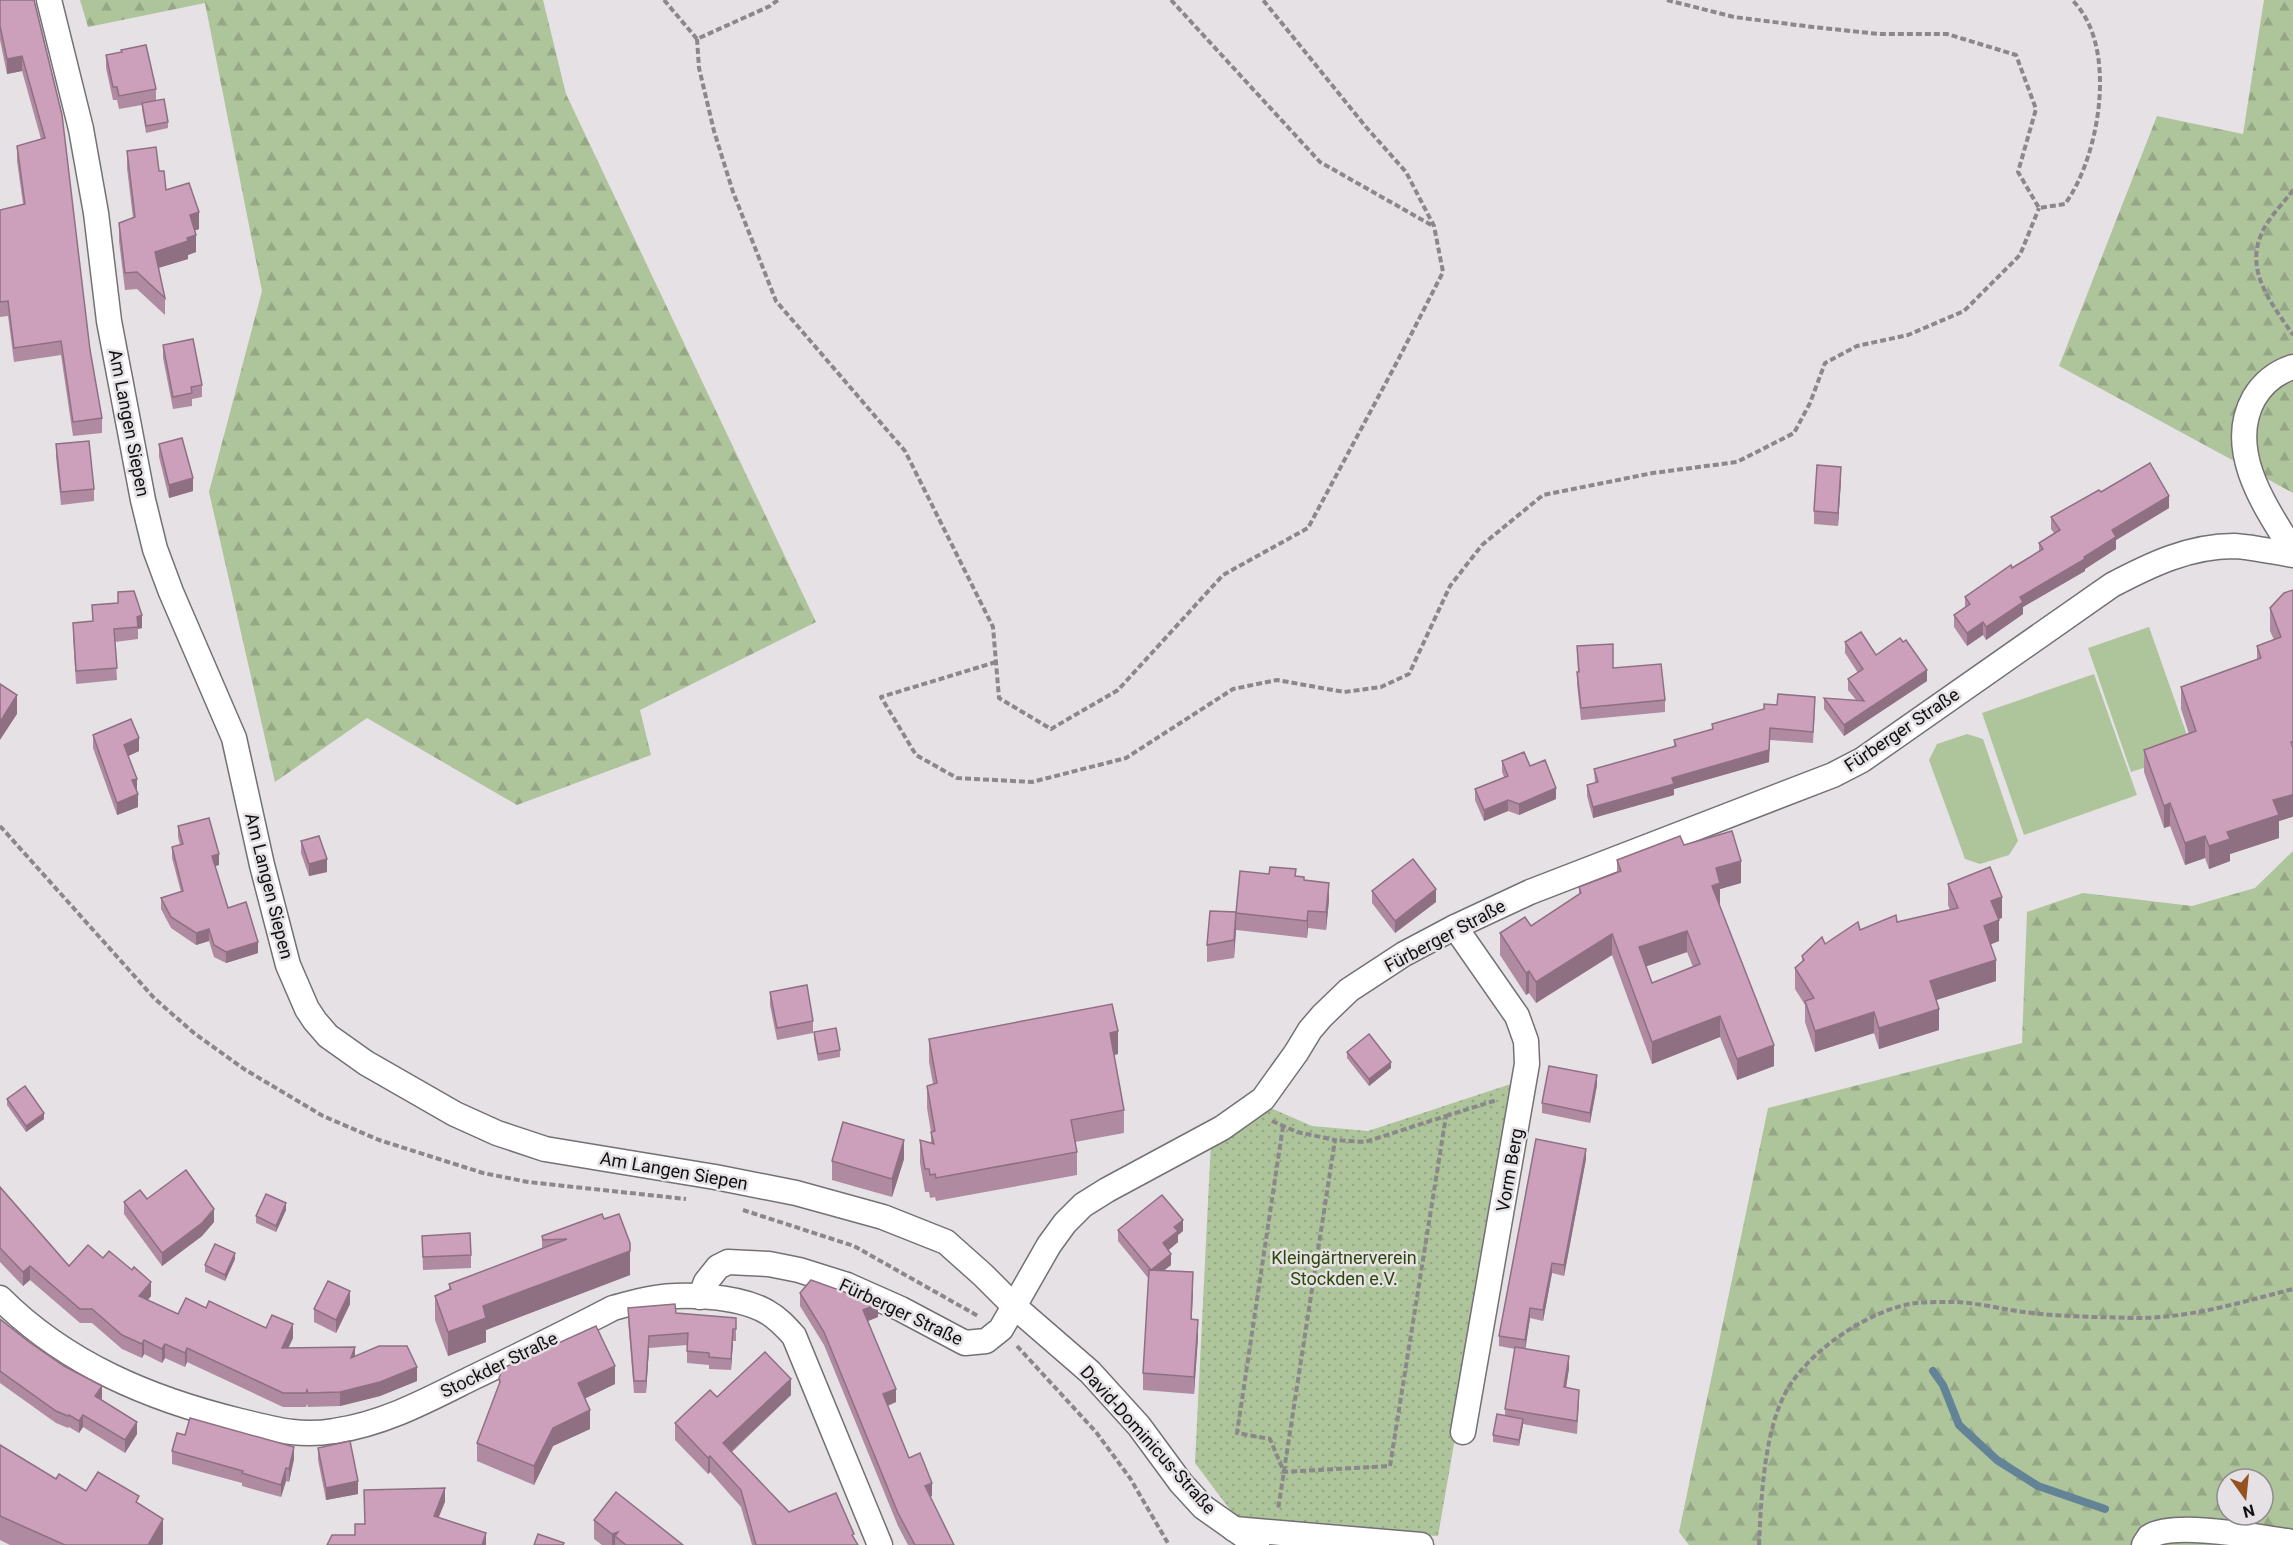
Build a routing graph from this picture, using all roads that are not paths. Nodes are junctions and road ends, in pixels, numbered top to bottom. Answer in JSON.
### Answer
{"nodes":[{"id":1,"x":49,"y":0,"type":"edge"},
{"id":2,"x":2293,"y":367,"type":"edge"},
{"id":3,"x":2293,"y":553,"type":"edge"},
{"id":4,"x":1455,"y":927,"type":"junction"},
{"id":5,"x":700,"y":1297,"type":"junction"},
{"id":6,"x":0,"y":1298,"type":"edge"},
{"id":7,"x":1015,"y":1307,"type":"junction"},
{"id":8,"x":1463,"y":1432,"type":"dead end"},
{"id":9,"x":1266,"y":1538,"type":"edge"},
{"id":10,"x":2293,"y":1542,"type":"edge"},
{"id":11,"x":880,"y":1545,"type":"edge"},
{"id":12,"x":1421,"y":1545,"type":"edge"},
{"id":13,"x":2144,"y":1545,"type":"edge"}],
"edges":[{"from":1,"to":7,"type":"street","name":"Am Langen Siepen"},
{"from":2,"to":3,"type":"street"},
{"from":3,"to":4,"type":"street","name":"Fürberger Straße"},
{"from":4,"to":7,"type":"street","name":"Fürberger Straße"},
{"from":4,"to":8,"type":"street","name":"Vorm Berg"},
{"from":5,"to":6,"type":"street","name":"Stockder Straße"},
{"from":5,"to":7,"type":"street","name":"Fürberger Straße"},
{"from":5,"to":11,"type":"street","name":"Stockder Straße"},
{"from":7,"to":9,"type":"street","name":"David-Dominicus-Straße"},
{"from":9,"to":12,"type":"street"},
{"from":10,"to":13,"type":"street"}]}
